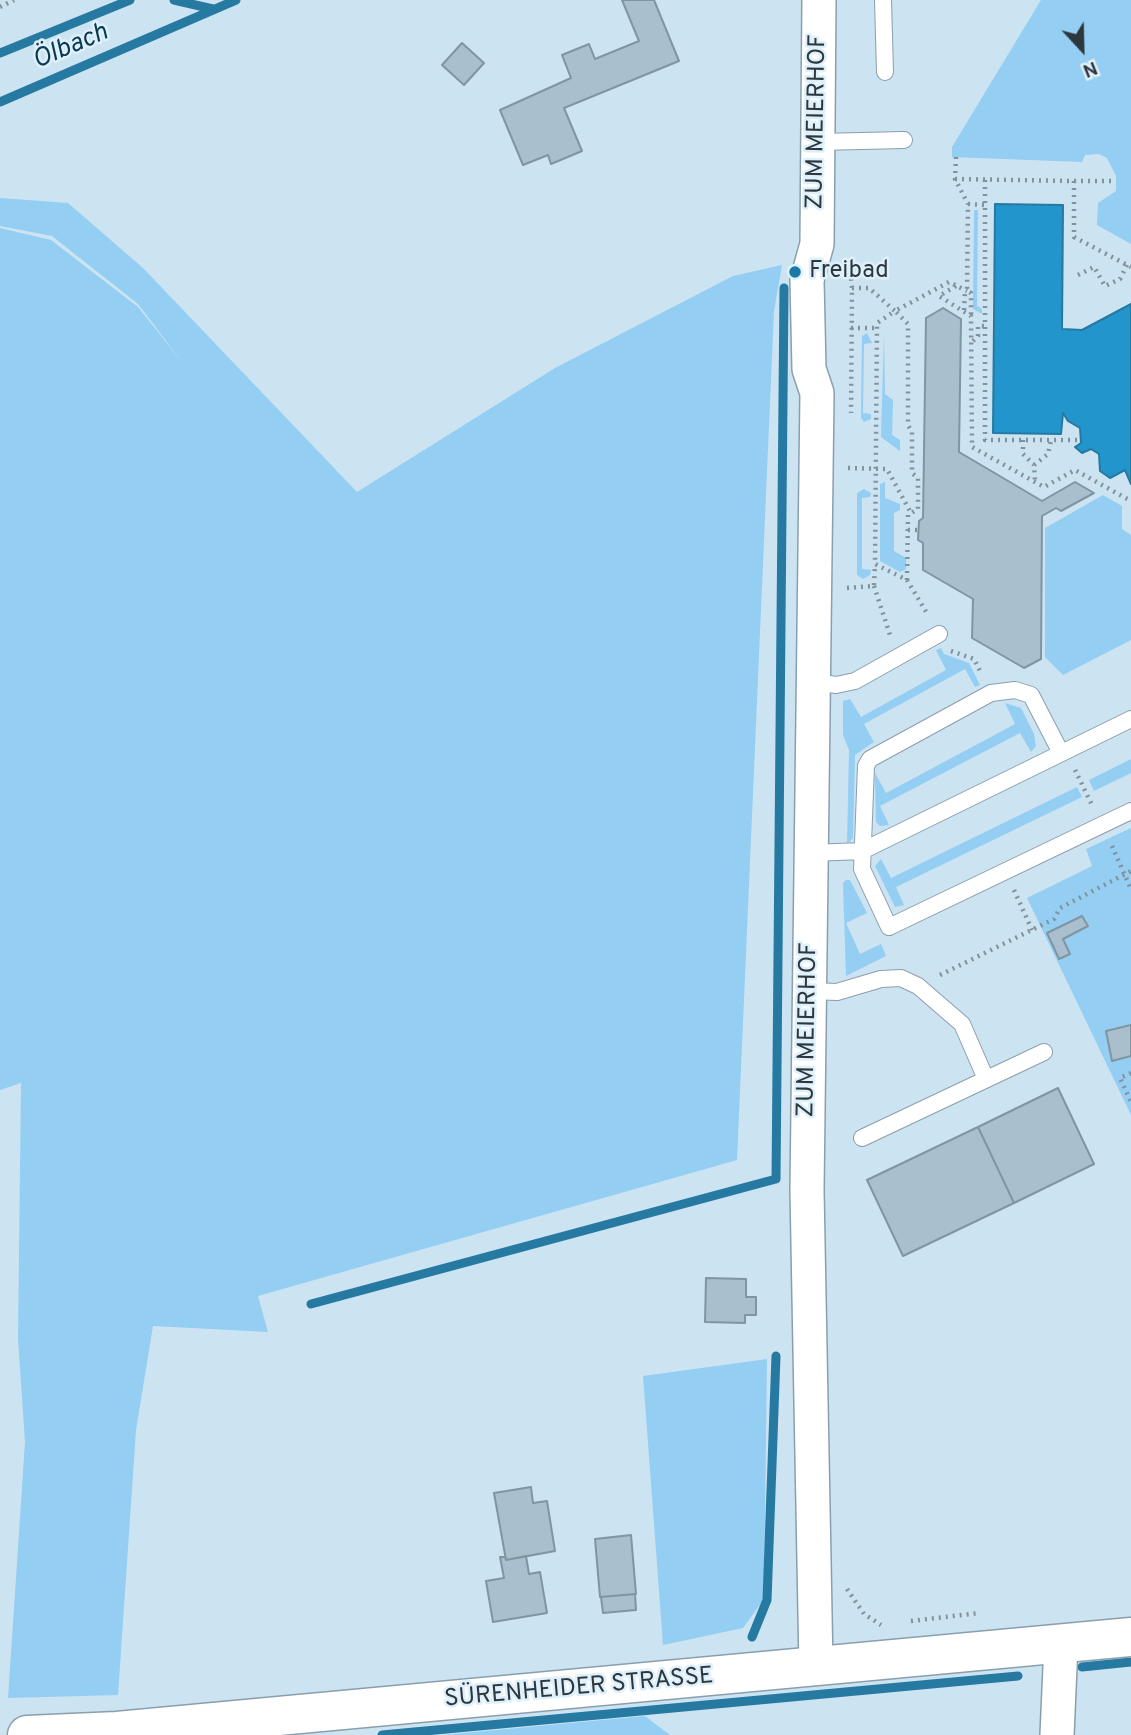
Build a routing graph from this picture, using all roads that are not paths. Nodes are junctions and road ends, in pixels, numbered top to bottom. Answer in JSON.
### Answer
{"nodes":[{"id":1,"x":820,"y":0,"type":"edge"},
{"id":2,"x":883,"y":0,"type":"edge"},
{"id":3,"x":885,"y":72,"type":"dead end"},
{"id":4,"x":904,"y":141,"type":"dead end"},
{"id":5,"x":818,"y":142,"type":"junction"},
{"id":6,"x":939,"y":634,"type":"road end"},
{"id":7,"x":815,"y":682,"type":"junction"},
{"id":8,"x":1131,"y":719,"type":"edge"},
{"id":9,"x":1061,"y":753,"type":"junction"},
{"id":10,"x":1131,"y":811,"type":"edge"},
{"id":11,"x":862,"y":851,"type":"junction"},
{"id":12,"x":813,"y":853,"type":"junction"},
{"id":13,"x":810,"y":990,"type":"junction"},
{"id":14,"x":1044,"y":1052,"type":"dead end"},
{"id":15,"x":986,"y":1079,"type":"junction"},
{"id":16,"x":862,"y":1138,"type":"dead end"},
{"id":17,"x":1131,"y":1637,"type":"edge"},
{"id":18,"x":1061,"y":1644,"type":"junction"},
{"id":19,"x":816,"y":1667,"type":"junction"},
{"id":20,"x":27,"y":1735,"type":"edge"},
{"id":21,"x":1057,"y":1735,"type":"edge"}],
"edges":[{"from":1,"to":5,"type":"street","name":"ZUM MEIERHOF"},
{"from":2,"to":3,"type":"lane"},
{"from":4,"to":5,"type":"lane"},
{"from":5,"to":7,"type":"street","name":"ZUM MEIERHOF"},
{"from":6,"to":7,"type":"lane"},
{"from":7,"to":12,"type":"street","name":"ZUM MEIERHOF"},
{"from":8,"to":9,"type":"lane"},
{"from":9,"to":11,"type":"lane"},
{"from":9,"to":11,"type":"lane"},
{"from":10,"to":11,"type":"lane"},
{"from":11,"to":12,"type":"lane"},
{"from":12,"to":13,"type":"street","name":"ZUM MEIERHOF"},
{"from":13,"to":15,"type":"lane"},
{"from":13,"to":19,"type":"street","name":"ZUM MEIERHOF"},
{"from":14,"to":15,"type":"lane"},
{"from":15,"to":16,"type":"lane"},
{"from":17,"to":18,"type":"main road","name":"SÜRENHEIDER STRASSE"},
{"from":18,"to":19,"type":"main road","name":"SÜRENHEIDER STRASSE"},
{"from":18,"to":21,"type":"street"},
{"from":19,"to":20,"type":"main road","name":"SÜRENHEIDER STRASSE"}]}
